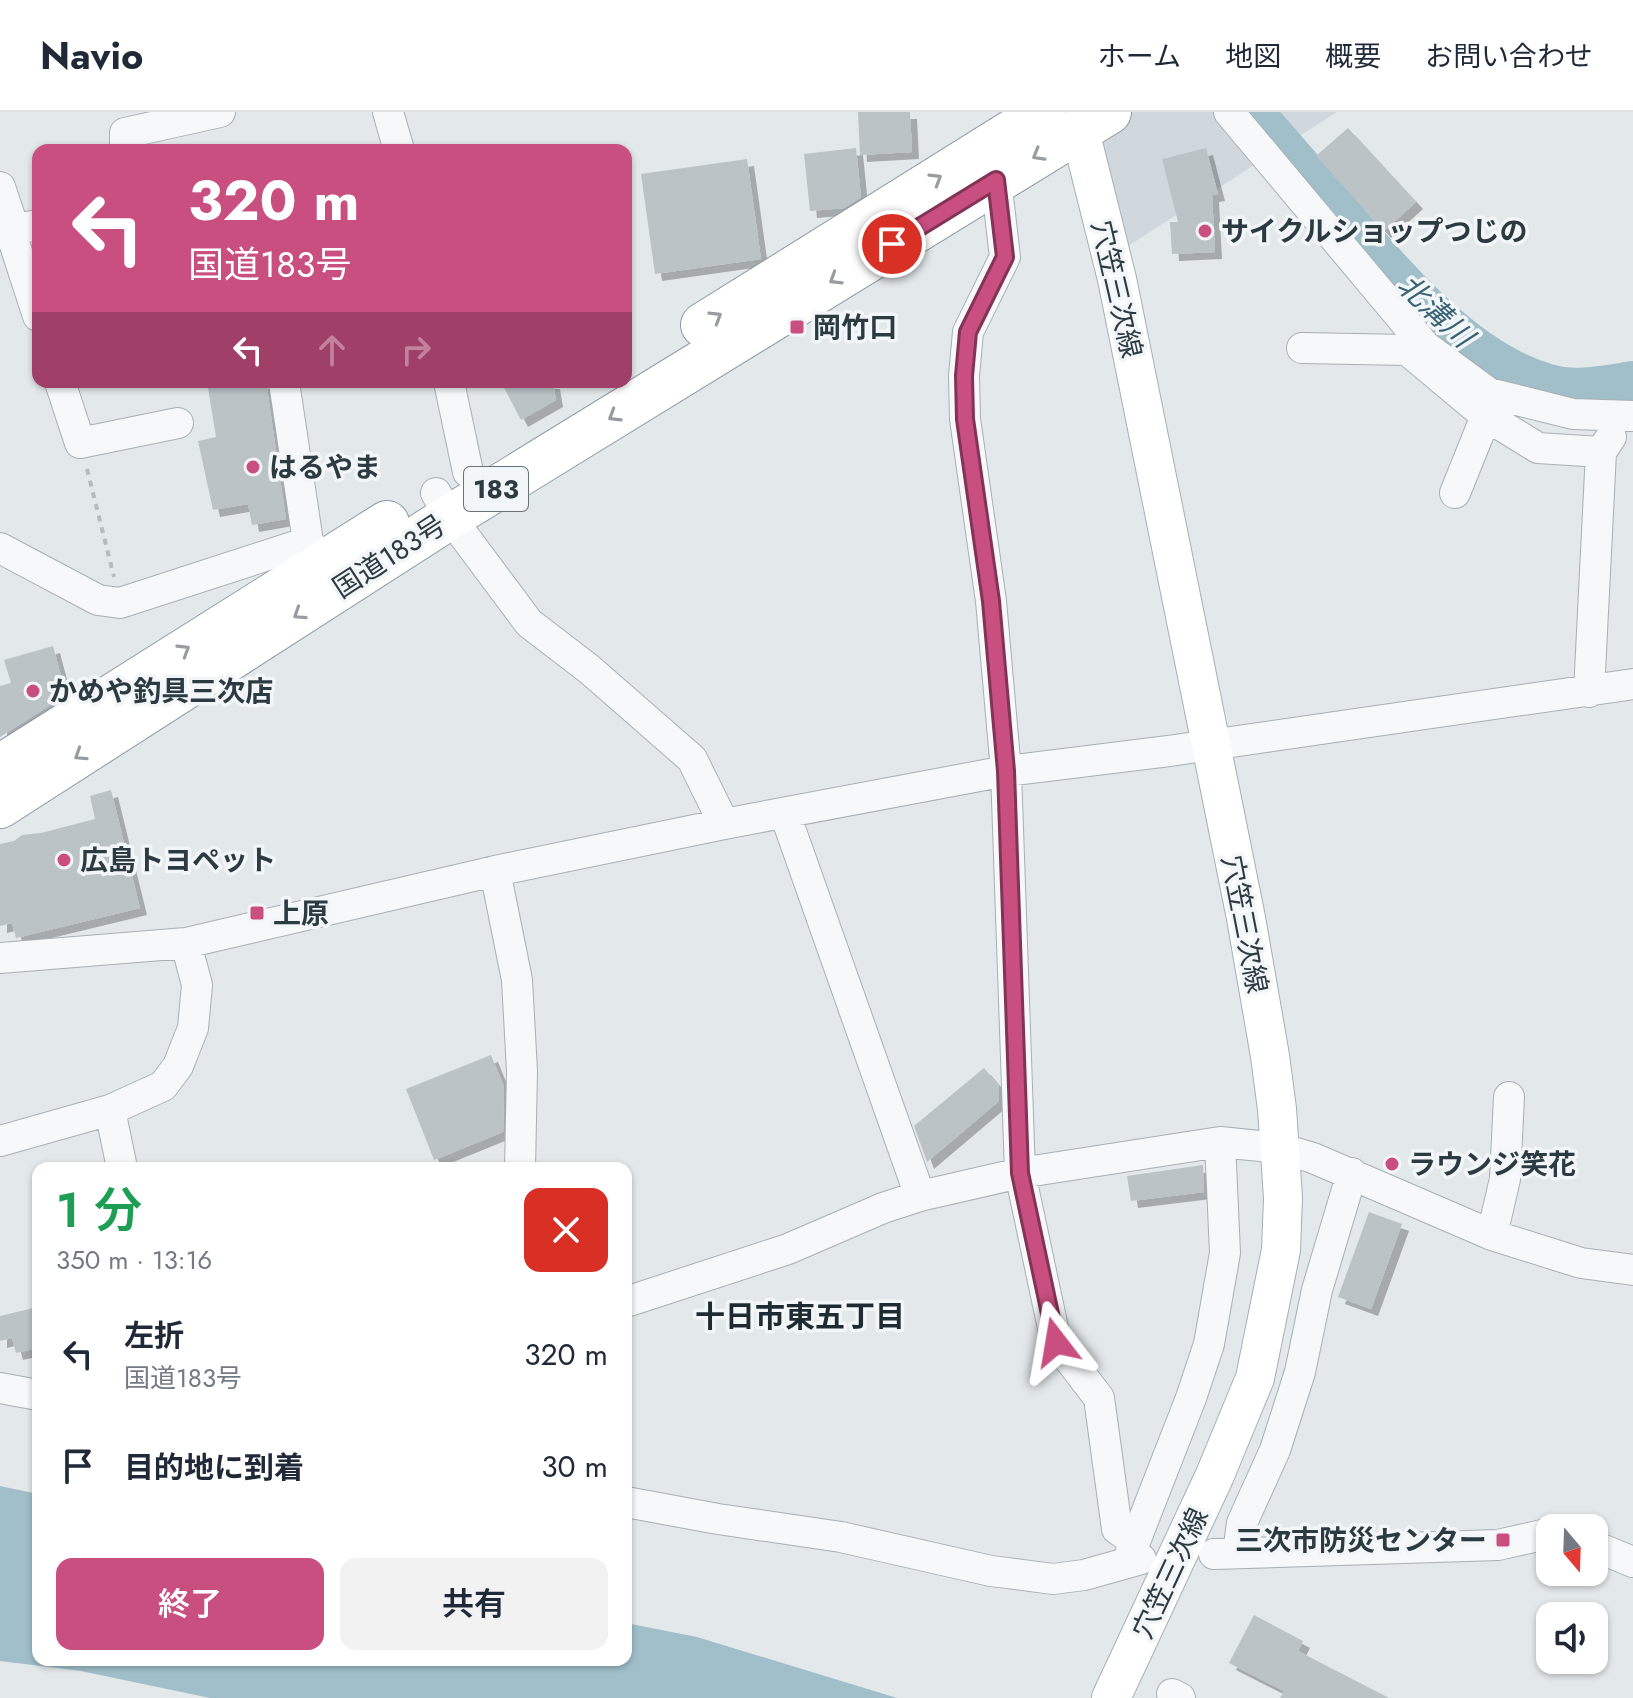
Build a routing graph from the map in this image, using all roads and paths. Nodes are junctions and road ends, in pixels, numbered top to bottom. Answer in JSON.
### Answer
{"nodes":[{"id":1,"x":220,"y":112,"type":"edge"},
{"id":2,"x":388,"y":112,"type":"edge"},
{"id":3,"x":1229,"y":112,"type":"edge"},
{"id":4,"x":1077,"y":117,"type":"edge"},
{"id":5,"x":125,"y":144,"type":"edge"},
{"id":6,"x":397,"y":144,"type":"edge"},
{"id":7,"x":996,"y":180,"type":"junction"},
{"id":8,"x":0,"y":187,"type":"edge"},
{"id":9,"x":26,"y":227,"type":"edge"},
{"id":10,"x":32,"y":298,"type":"edge"},
{"id":11,"x":1302,"y":348,"type":"dead end"},
{"id":12,"x":632,"y":370,"type":"edge"},
{"id":13,"x":62,"y":388,"type":"edge"},
{"id":14,"x":285,"y":388,"type":"edge"},
{"id":15,"x":449,"y":388,"type":"edge"},
{"id":16,"x":603,"y":388,"type":"edge"},
{"id":17,"x":1630,"y":410,"type":"edge"},
{"id":18,"x":1486,"y":416,"type":"junction"},
{"id":19,"x":178,"y":423,"type":"dead end"},
{"id":20,"x":80,"y":443,"type":"junction"},
{"id":21,"x":1601,"y":452,"type":"junction"},
{"id":22,"x":1455,"y":493,"type":"dead end"},
{"id":23,"x":451,"y":494,"type":"junction"},
{"id":24,"x":0,"y":548,"type":"edge"},
{"id":25,"x":316,"y":552,"type":"junction"},
{"id":26,"x":120,"y":603,"type":"junction"},
{"id":27,"x":1633,"y":684,"type":"edge"},
{"id":28,"x":1589,"y":692,"type":"junction"},
{"id":29,"x":1209,"y":743,"type":"junction"},
{"id":30,"x":0,"y":767,"type":"edge"},
{"id":31,"x":1006,"y":771,"type":"junction"},
{"id":32,"x":0,"y":806,"type":"edge"},
{"id":33,"x":785,"y":814,"type":"junction"},
{"id":34,"x":724,"y":824,"type":"junction"},
{"id":35,"x":495,"y":871,"type":"junction"},
{"id":36,"x":186,"y":943,"type":"junction"},
{"id":37,"x":0,"y":958,"type":"edge"},
{"id":38,"x":1509,"y":1097,"type":"dead end"},
{"id":39,"x":110,"y":1110,"type":"junction"},
{"id":40,"x":0,"y":1141,"type":"edge"},
{"id":41,"x":1220,"y":1142,"type":"junction"},
{"id":42,"x":1280,"y":1148,"type":"junction"},
{"id":43,"x":121,"y":1162,"type":"edge"},
{"id":44,"x":520,"y":1162,"type":"edge"},
{"id":45,"x":1020,"y":1173,"type":"junction"},
{"id":46,"x":1352,"y":1173,"type":"junction"},
{"id":47,"x":920,"y":1196,"type":"junction"},
{"id":48,"x":1492,"y":1235,"type":"junction"},
{"id":49,"x":1633,"y":1270,"type":"edge"},
{"id":50,"x":632,"y":1300,"type":"edge"},
{"id":51,"x":0,"y":1388,"type":"edge"},
{"id":52,"x":32,"y":1394,"type":"edge"},
{"id":53,"x":632,"y":1503,"type":"edge"},
{"id":54,"x":1536,"y":1536,"type":"edge"},
{"id":55,"x":1608,"y":1552,"type":"edge"},
{"id":56,"x":1134,"y":1554,"type":"junction"},
{"id":57,"x":1633,"y":1562,"type":"edge"},
{"id":58,"x":1115,"y":1691,"type":"edge"}],
"edges":[{"from":1,"to":5,"type":"street"},
{"from":2,"to":6,"type":"street"},
{"from":3,"to":17,"type":"street"},
{"from":4,"to":7,"type":"highway","name":"国道183号","number":"183","one_way":true},
{"from":12,"to":4,"type":"highway","one_way":true},
{"from":4,"to":29,"type":"main road","name":"穴笠三次線"},
{"from":7,"to":23,"type":"highway","name":"国道183号","number":"183","one_way":true},
{"from":7,"to":31,"type":"street"},
{"from":8,"to":9,"type":"street"},
{"from":9,"to":10,"type":"street"},
{"from":11,"to":18,"type":"street"},
{"from":13,"to":20,"type":"street"},
{"from":14,"to":25,"type":"street"},
{"from":15,"to":23,"type":"street"},
{"from":16,"to":23,"type":"highway","name":"国道183号","number":"183"},
{"from":17,"to":21,"type":"street"},
{"from":18,"to":21,"type":"street"},
{"from":18,"to":22,"type":"street"},
{"from":19,"to":20,"type":"street"},
{"from":20,"to":26,"type":"path"},
{"from":21,"to":28,"type":"street"},
{"from":23,"to":25,"type":"highway","name":"国道183号","number":"183"},
{"from":23,"to":32,"type":"highway","name":"国道183号","number":"183","one_way":true},
{"from":23,"to":34,"type":"street"},
{"from":24,"to":26,"type":"street"},
{"from":25,"to":26,"type":"street"},
{"from":30,"to":25,"type":"highway","name":"国道183号","number":"183","one_way":true},
{"from":27,"to":28,"type":"street"},
{"from":28,"to":29,"type":"street"},
{"from":29,"to":31,"type":"street"},
{"from":29,"to":42,"type":"main road","name":"穴笠三次線"},
{"from":31,"to":33,"type":"street"},
{"from":31,"to":45,"type":"street"},
{"from":33,"to":34,"type":"street"},
{"from":33,"to":47,"type":"street"},
{"from":34,"to":35,"type":"street"},
{"from":35,"to":36,"type":"street"},
{"from":35,"to":44,"type":"street"},
{"from":36,"to":37,"type":"street"},
{"from":36,"to":39,"type":"street"},
{"from":38,"to":48,"type":"street"},
{"from":39,"to":40,"type":"street"},
{"from":39,"to":43,"type":"street"},
{"from":41,"to":42,"type":"street"},
{"from":41,"to":45,"type":"street"},
{"from":41,"to":56,"type":"street"},
{"from":42,"to":46,"type":"street"},
{"from":42,"to":58,"type":"main road","name":"穴笠三次線"},
{"from":45,"to":47,"type":"street"},
{"from":45,"to":56,"type":"street"},
{"from":46,"to":48,"type":"street"},
{"from":46,"to":54,"type":"street"},
{"from":47,"to":50,"type":"street"},
{"from":48,"to":49,"type":"street"},
{"from":51,"to":52,"type":"street"},
{"from":53,"to":56,"type":"street"},
{"from":55,"to":57,"type":"street"}]}
